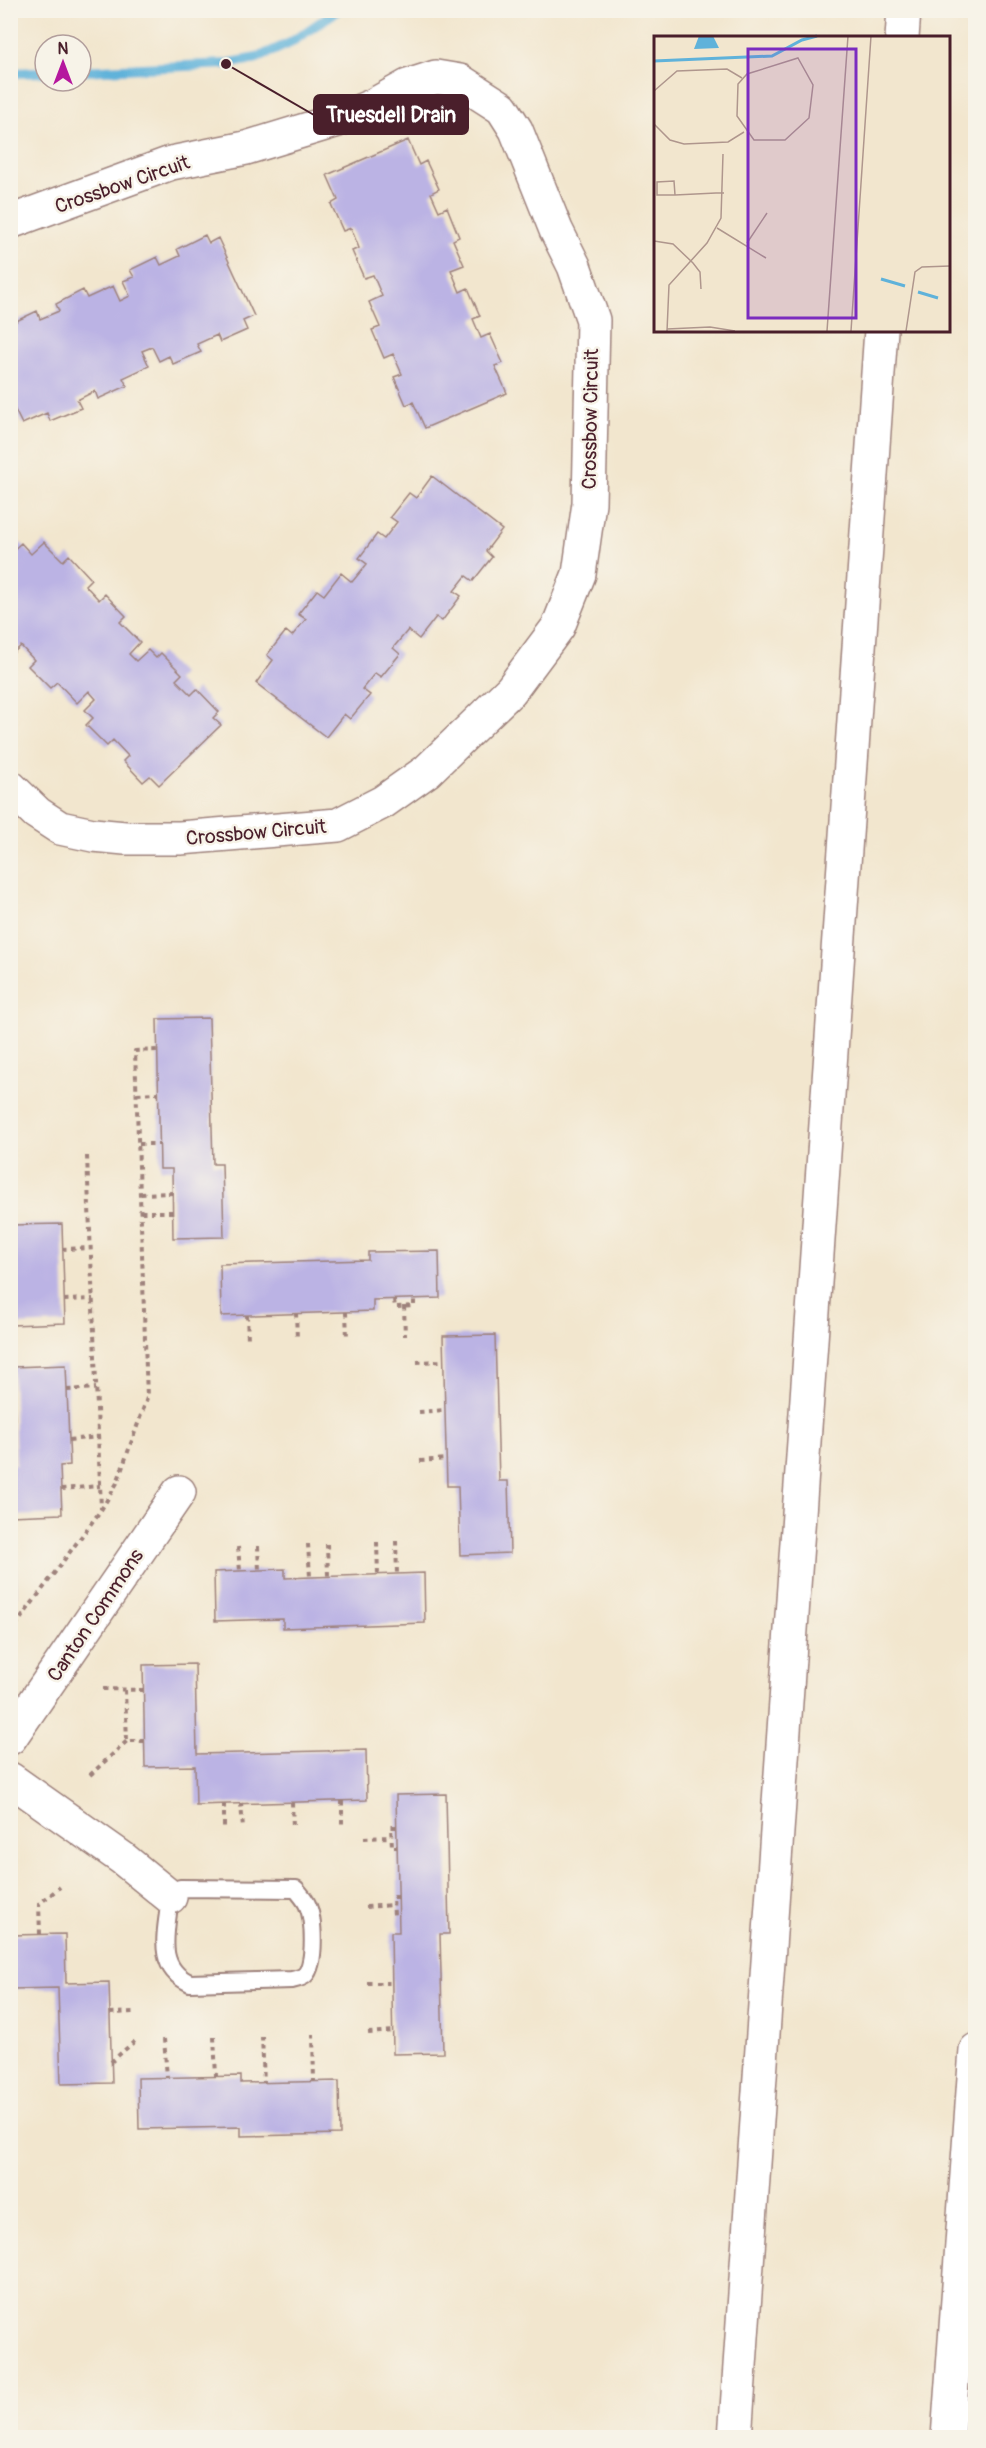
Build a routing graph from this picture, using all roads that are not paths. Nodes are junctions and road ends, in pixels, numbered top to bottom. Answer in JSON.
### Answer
{"nodes":[{"id":1,"x":904,"y":10,"type":"edge"},
{"id":2,"x":902,"y":36,"type":"edge"},
{"id":3,"x":10,"y":222,"type":"edge"},
{"id":4,"x":881,"y":332,"type":"edge"},
{"id":5,"x":10,"y":787,"type":"edge"},
{"id":6,"x":179,"y":1492,"type":"dead end"},
{"id":7,"x":10,"y":1738,"type":"edge"},
{"id":8,"x":10,"y":1779,"type":"edge"},
{"id":9,"x":170,"y":1897,"type":"junction"},
{"id":10,"x":975,"y":2050,"type":"edge"},
{"id":11,"x":735,"y":2438,"type":"edge"},
{"id":12,"x":948,"y":2438,"type":"edge"}],
"edges":[{"from":1,"to":2,"type":"main road"},
{"from":3,"to":5,"type":"main road","name":"Crossbow Circuit"},
{"from":4,"to":11,"type":"main road"},
{"from":6,"to":7,"type":"main road","name":"Canton Commons"},
{"from":8,"to":9,"type":"main road"},
{"from":9,"to":9,"type":"lane"},
{"from":10,"to":12,"type":"main road"}]}
